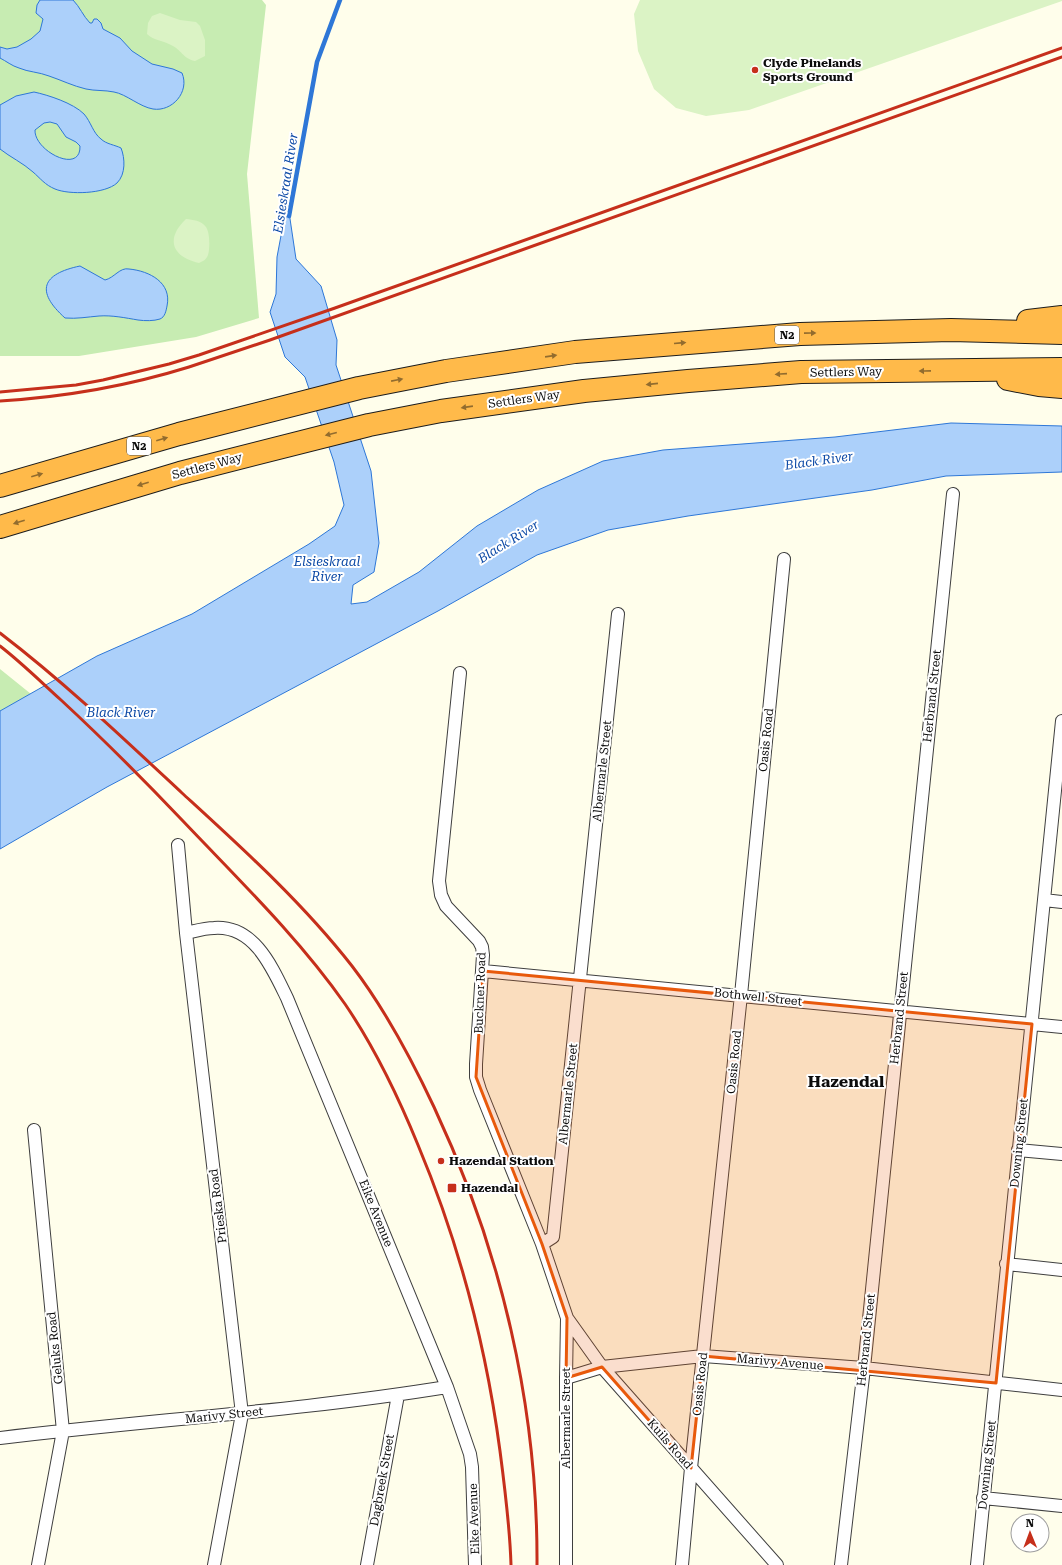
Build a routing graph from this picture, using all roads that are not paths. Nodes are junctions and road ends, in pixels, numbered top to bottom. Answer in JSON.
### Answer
{"nodes":[{"id":1,"x":1062,"y":317,"type":"edge"},
{"id":2,"x":951,"y":330,"type":"junction"},
{"id":3,"x":1062,"y":333,"type":"edge"},
{"id":4,"x":1062,"y":369,"type":"edge"},
{"id":5,"x":960,"y":371,"type":"junction"},
{"id":6,"x":1062,"y":387,"type":"edge"},
{"id":7,"x":0,"y":486,"type":"edge"},
{"id":8,"x":953,"y":494,"type":"dead end"},
{"id":9,"x":0,"y":527,"type":"edge"},
{"id":10,"x":784,"y":559,"type":"dead end"},
{"id":11,"x":618,"y":614,"type":"dead end"},
{"id":12,"x":460,"y":673,"type":"dead end"},
{"id":13,"x":1062,"y":721,"type":"edge"},
{"id":14,"x":1059,"y":784,"type":"edge"},
{"id":15,"x":178,"y":845,"type":"dead end"},
{"id":16,"x":1044,"y":900,"type":"junction"},
{"id":17,"x":1062,"y":902,"type":"edge"},
{"id":18,"x":186,"y":933,"type":"junction"},
{"id":19,"x":483,"y":971,"type":"junction"},
{"id":20,"x":580,"y":980,"type":"junction"},
{"id":21,"x":741,"y":995,"type":"junction"},
{"id":22,"x":900,"y":1010,"type":"junction"},
{"id":23,"x":1032,"y":1024,"type":"junction"},
{"id":24,"x":1062,"y":1027,"type":"edge"},
{"id":25,"x":34,"y":1130,"type":"dead end"},
{"id":26,"x":1018,"y":1150,"type":"junction"},
{"id":27,"x":1062,"y":1154,"type":"edge"},
{"id":28,"x":542,"y":1244,"type":"junction"},
{"id":29,"x":1006,"y":1264,"type":"junction"},
{"id":30,"x":1062,"y":1270,"type":"edge"},
{"id":31,"x":567,"y":1318,"type":"junction"},
{"id":32,"x":703,"y":1356,"type":"junction"},
{"id":33,"x":602,"y":1367,"type":"junction"},
{"id":34,"x":864,"y":1368,"type":"junction"},
{"id":35,"x":566,"y":1378,"type":"junction"},
{"id":36,"x":996,"y":1383,"type":"junction"},
{"id":37,"x":447,"y":1387,"type":"junction"},
{"id":38,"x":1062,"y":1390,"type":"edge"},
{"id":39,"x":398,"y":1395,"type":"junction"},
{"id":40,"x":242,"y":1414,"type":"junction"},
{"id":41,"x":63,"y":1431,"type":"junction"},
{"id":42,"x":0,"y":1438,"type":"edge"},
{"id":43,"x":691,"y":1468,"type":"junction"},
{"id":44,"x":984,"y":1498,"type":"junction"},
{"id":45,"x":1062,"y":1506,"type":"edge"},
{"id":46,"x":38,"y":1565,"type":"edge"},
{"id":47,"x":214,"y":1565,"type":"edge"},
{"id":48,"x":367,"y":1565,"type":"edge"},
{"id":49,"x":475,"y":1565,"type":"edge"},
{"id":50,"x":566,"y":1565,"type":"edge"},
{"id":51,"x":682,"y":1565,"type":"edge"},
{"id":52,"x":777,"y":1565,"type":"edge"},
{"id":53,"x":841,"y":1565,"type":"edge"},
{"id":54,"x":977,"y":1565,"type":"edge"}],
"edges":[{"from":1,"to":2,"type":"highway"},
{"from":2,"to":3,"type":"highway","number":"N2"},
{"from":7,"to":2,"type":"highway","number":"N2","one_way":true},
{"from":4,"to":5,"type":"highway","name":"Settlers Way"},
{"from":5,"to":6,"type":"highway"},
{"from":5,"to":9,"type":"highway","name":"Settlers Way","one_way":true},
{"from":8,"to":22,"type":"street","name":"Herbrand Street"},
{"from":10,"to":21,"type":"street","name":"Oasis Road"},
{"from":11,"to":20,"type":"street","name":"Albermarle Street"},
{"from":12,"to":19,"type":"street","name":"Buckner Road"},
{"from":13,"to":14,"type":"street","name":"Downing Street"},
{"from":14,"to":16,"type":"street","name":"Downing Street"},
{"from":15,"to":18,"type":"street","name":"Prieska Road"},
{"from":16,"to":17,"type":"street"},
{"from":16,"to":23,"type":"street","name":"Downing Street"},
{"from":18,"to":37,"type":"street","name":"Eike Avenue"},
{"from":18,"to":40,"type":"street","name":"Prieska Road"},
{"from":19,"to":20,"type":"street","name":"Bothwell Street"},
{"from":19,"to":28,"type":"street","name":"Buckner Road"},
{"from":20,"to":21,"type":"street","name":"Bothwell Street"},
{"from":20,"to":28,"type":"street","name":"Albermarle Street"},
{"from":21,"to":22,"type":"street","name":"Bothwell Street"},
{"from":21,"to":32,"type":"street","name":"Oasis Road"},
{"from":22,"to":23,"type":"street","name":"Bothwell Street"},
{"from":22,"to":34,"type":"street","name":"Herbrand Street"},
{"from":23,"to":24,"type":"street","name":"Bothwell Street"},
{"from":23,"to":26,"type":"street","name":"Downing Street"},
{"from":25,"to":41,"type":"street","name":"Geluks Road"},
{"from":26,"to":27,"type":"street"},
{"from":26,"to":29,"type":"street","name":"Downing Street"},
{"from":28,"to":31,"type":"street","name":"Albermarle Street"},
{"from":29,"to":30,"type":"street"},
{"from":29,"to":36,"type":"street","name":"Downing Street"},
{"from":31,"to":33,"type":"street","name":"Kuils Road"},
{"from":31,"to":35,"type":"street","name":"Albermarle Street"},
{"from":32,"to":33,"type":"street","name":"Marivy Avenue"},
{"from":32,"to":34,"type":"street","name":"Marivy Avenue"},
{"from":32,"to":43,"type":"street","name":"Oasis Road"},
{"from":33,"to":35,"type":"street","name":"Marivy Avenue"},
{"from":33,"to":43,"type":"street","name":"Kuils Road"},
{"from":34,"to":36,"type":"street","name":"Marivy Avenue"},
{"from":34,"to":53,"type":"street","name":"Herbrand Street"},
{"from":35,"to":50,"type":"street","name":"Albermarle Street"},
{"from":36,"to":38,"type":"street","name":"Marivy Avenue"},
{"from":36,"to":44,"type":"street","name":"Downing Street"},
{"from":37,"to":39,"type":"street","name":"Marivy Street"},
{"from":37,"to":49,"type":"street","name":"Eike Avenue"},
{"from":39,"to":40,"type":"street","name":"Marivy Street"},
{"from":39,"to":48,"type":"street","name":"Dagbreek Street"},
{"from":40,"to":41,"type":"street","name":"Marivy Street"},
{"from":40,"to":47,"type":"street","name":"Prieska Road"},
{"from":41,"to":42,"type":"street","name":"Marivy Street"},
{"from":41,"to":46,"type":"street","name":"Geluks Road"},
{"from":43,"to":51,"type":"street","name":"Oasis Road"},
{"from":43,"to":52,"type":"street","name":"Kuils Road"},
{"from":44,"to":45,"type":"street"},
{"from":44,"to":54,"type":"street","name":"Downing Street"}]}
